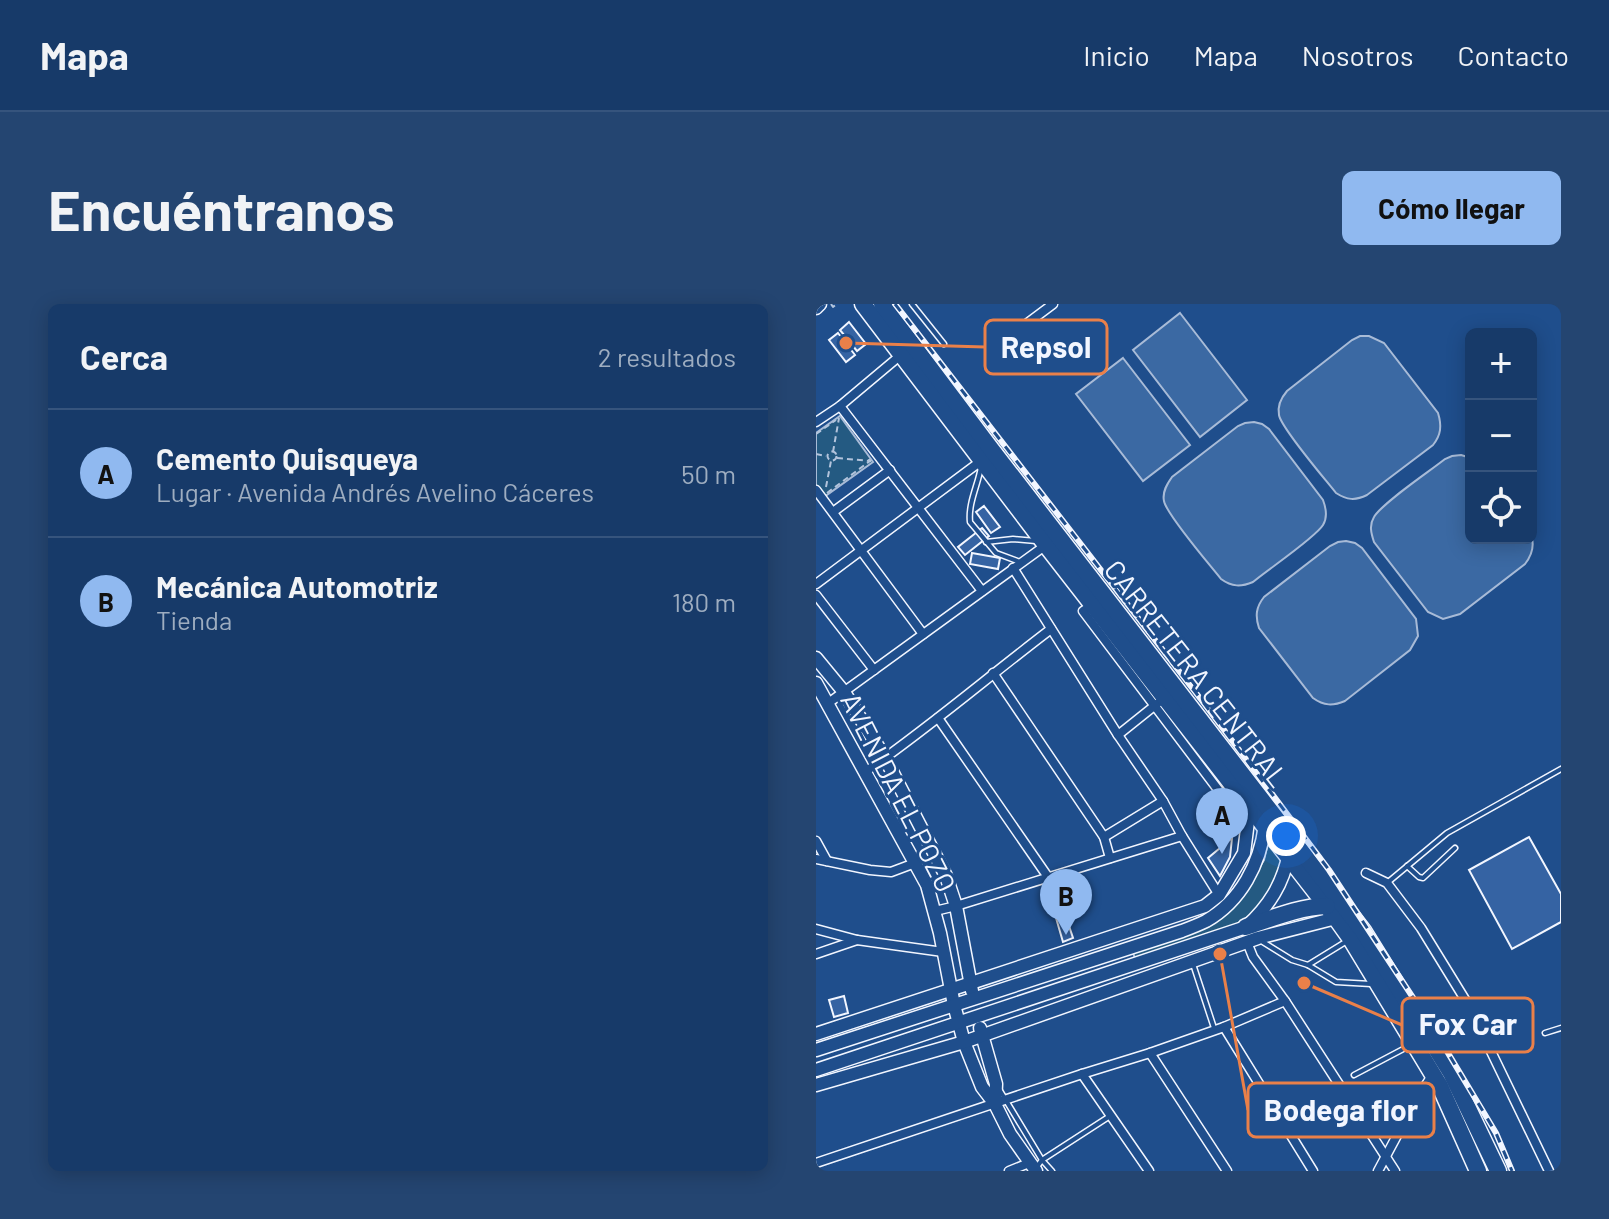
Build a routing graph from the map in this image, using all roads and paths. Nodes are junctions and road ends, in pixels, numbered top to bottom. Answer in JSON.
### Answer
{"nodes":[{"id":1,"x":831,"y":304,"type":"edge"},
{"id":2,"x":837,"y":304,"type":"edge"},
{"id":3,"x":863,"y":304,"type":"edge"},
{"id":4,"x":882,"y":304,"type":"edge"},
{"id":5,"x":912,"y":304,"type":"edge"},
{"id":6,"x":1053,"y":304,"type":"edge"},
{"id":7,"x":1021,"y":328,"type":"dead end"},
{"id":8,"x":944,"y":344,"type":"dead end"},
{"id":9,"x":896,"y":354,"type":"junction"},
{"id":10,"x":840,"y":406,"type":"junction"},
{"id":11,"x":839,"y":418,"type":"junction"},
{"id":12,"x":816,"y":422,"type":"edge"},
{"id":13,"x":847,"y":428,"type":"dead end"},
{"id":14,"x":816,"y":434,"type":"edge"},
{"id":15,"x":862,"y":450,"type":"dead end"},
{"id":16,"x":833,"y":452,"type":"junction"},
{"id":17,"x":816,"y":454,"type":"edge"},
{"id":18,"x":828,"y":456,"type":"junction"},
{"id":19,"x":837,"y":458,"type":"junction"},
{"id":20,"x":874,"y":458,"type":"junction"},
{"id":21,"x":831,"y":461,"type":"junction"},
{"id":22,"x":981,"y":461,"type":"junction"},
{"id":23,"x":890,"y":470,"type":"junction"},
{"id":24,"x":821,"y":494,"type":"edge"},
{"id":25,"x":918,"y":508,"type":"junction"},
{"id":26,"x":833,"y":512,"type":"junction"},
{"id":27,"x":986,"y":542,"type":"junction"},
{"id":28,"x":1044,"y":543,"type":"junction"},
{"id":29,"x":861,"y":550,"type":"junction"},
{"id":30,"x":1021,"y":562,"type":"junction"},
{"id":31,"x":1013,"y":568,"type":"junction"},
{"id":32,"x":816,"y":584,"type":"edge"},
{"id":33,"x":982,"y":591,"type":"junction"},
{"id":34,"x":816,"y":595,"type":"edge"},
{"id":35,"x":1051,"y":629,"type":"junction"},
{"id":36,"x":923,"y":634,"type":"junction"},
{"id":37,"x":816,"y":658,"type":"edge"},
{"id":38,"x":874,"y":670,"type":"junction"},
{"id":39,"x":993,"y":673,"type":"junction"},
{"id":40,"x":816,"y":683,"type":"edge"},
{"id":41,"x":844,"y":692,"type":"junction"},
{"id":42,"x":1160,"y":702,"type":"junction"},
{"id":43,"x":827,"y":704,"type":"junction"},
{"id":44,"x":938,"y":718,"type":"junction"},
{"id":45,"x":1201,"y":732,"type":"junction"},
{"id":46,"x":1118,"y":735,"type":"junction"},
{"id":47,"x":885,"y":758,"type":"junction"},
{"id":48,"x":1561,"y":769,"type":"edge"},
{"id":49,"x":865,"y":772,"type":"junction"},
{"id":50,"x":1163,"y":801,"type":"junction"},
{"id":51,"x":1256,"y":827,"type":"junction"},
{"id":52,"x":1182,"y":836,"type":"junction"},
{"id":53,"x":1291,"y":836,"type":"junction"},
{"id":54,"x":1104,"y":837,"type":"junction"},
{"id":55,"x":816,"y":841,"type":"edge"},
{"id":56,"x":1455,"y":848,"type":"dead end"},
{"id":57,"x":1289,"y":857,"type":"junction"},
{"id":58,"x":1110,"y":858,"type":"junction"},
{"id":59,"x":816,"y":859,"type":"edge"},
{"id":60,"x":827,"y":861,"type":"junction"},
{"id":61,"x":915,"y":863,"type":"junction"},
{"id":62,"x":1407,"y":866,"type":"junction"},
{"id":63,"x":1366,"y":873,"type":"dead end"},
{"id":64,"x":1048,"y":877,"type":"junction"},
{"id":65,"x":1387,"y":883,"type":"junction"},
{"id":66,"x":1219,"y":895,"type":"junction"},
{"id":67,"x":956,"y":906,"type":"junction"},
{"id":68,"x":935,"y":911,"type":"junction"},
{"id":69,"x":1189,"y":912,"type":"junction"},
{"id":70,"x":1332,"y":912,"type":"junction"},
{"id":71,"x":816,"y":929,"type":"edge"},
{"id":72,"x":1182,"y":931,"type":"junction"},
{"id":73,"x":1251,"y":936,"type":"junction"},
{"id":74,"x":1351,"y":939,"type":"junction"},
{"id":75,"x":857,"y":940,"type":"junction"},
{"id":76,"x":1123,"y":950,"type":"junction"},
{"id":77,"x":943,"y":952,"type":"junction"},
{"id":78,"x":816,"y":954,"type":"edge"},
{"id":79,"x":1055,"y":955,"type":"junction"},
{"id":80,"x":1192,"y":962,"type":"junction"},
{"id":81,"x":1131,"y":965,"type":"junction"},
{"id":82,"x":1308,"y":965,"type":"junction"},
{"id":83,"x":1076,"y":966,"type":"junction"},
{"id":84,"x":1378,"y":983,"type":"junction"},
{"id":85,"x":971,"y":985,"type":"junction"},
{"id":86,"x":1067,"y":986,"type":"junction"},
{"id":87,"x":951,"y":991,"type":"junction"},
{"id":88,"x":973,"y":999,"type":"junction"},
{"id":89,"x":1285,"y":1001,"type":"junction"},
{"id":90,"x":1073,"y":1003,"type":"junction"},
{"id":91,"x":954,"y":1005,"type":"junction"},
{"id":92,"x":979,"y":1017,"type":"junction"},
{"id":93,"x":959,"y":1022,"type":"junction"},
{"id":94,"x":1219,"y":1028,"type":"junction"},
{"id":95,"x":1561,"y":1028,"type":"edge"},
{"id":96,"x":1545,"y":1033,"type":"dead end"},
{"id":97,"x":816,"y":1034,"type":"edge"},
{"id":98,"x":981,"y":1036,"type":"junction"},
{"id":99,"x":856,"y":1037,"type":"junction"},
{"id":100,"x":964,"y":1042,"type":"junction"},
{"id":101,"x":1415,"y":1043,"type":"junction"},
{"id":102,"x":816,"y":1050,"type":"edge"},
{"id":103,"x":1150,"y":1053,"type":"junction"},
{"id":104,"x":861,"y":1055,"type":"junction"},
{"id":105,"x":816,"y":1070,"type":"edge"},
{"id":106,"x":1082,"y":1074,"type":"junction"},
{"id":107,"x":1433,"y":1074,"type":"junction"},
{"id":108,"x":1354,"y":1075,"type":"dead end"},
{"id":109,"x":816,"y":1085,"type":"edge"},
{"id":110,"x":1001,"y":1102,"type":"junction"},
{"id":111,"x":1111,"y":1115,"type":"junction"},
{"id":112,"x":1387,"y":1158,"type":"junction"},
{"id":113,"x":816,"y":1163,"type":"edge"},
{"id":114,"x":1035,"y":1166,"type":"edge"},
{"id":115,"x":1474,"y":1169,"type":"edge"},
{"id":116,"x":1009,"y":1171,"type":"edge"},
{"id":117,"x":1052,"y":1171,"type":"edge"},
{"id":118,"x":1149,"y":1171,"type":"edge"},
{"id":119,"x":1227,"y":1171,"type":"edge"},
{"id":120,"x":1313,"y":1171,"type":"edge"},
{"id":121,"x":1378,"y":1171,"type":"edge"},
{"id":122,"x":1395,"y":1171,"type":"edge"},
{"id":123,"x":1498,"y":1171,"type":"edge"},
{"id":124,"x":1549,"y":1171,"type":"edge"}],
"edges":[{"from":1,"to":2,"type":"path"},
{"from":3,"to":9,"type":"highway","name":"CARRETERA CENTRAL"},
{"from":4,"to":45,"type":"highway","name":"CARRETERA CENTRAL"},
{"from":5,"to":8,"type":"lane"},
{"from":6,"to":7,"type":"street"},
{"from":9,"to":10,"type":"street"},
{"from":9,"to":22,"type":"highway","name":"CARRETERA CENTRAL"},
{"from":10,"to":12,"type":"street"},
{"from":10,"to":20,"type":"street"},
{"from":11,"to":13,"type":"path"},
{"from":11,"to":14,"type":"path"},
{"from":11,"to":16,"type":"path"},
{"from":15,"to":20,"type":"path"},
{"from":16,"to":18,"type":"path"},
{"from":16,"to":19,"type":"path"},
{"from":17,"to":18,"type":"path"},
{"from":18,"to":21,"type":"path"},
{"from":19,"to":20,"type":"path"},
{"from":19,"to":21,"type":"path"},
{"from":20,"to":23,"type":"street"},
{"from":20,"to":24,"type":"path"},
{"from":21,"to":24,"type":"path"},
{"from":22,"to":25,"type":"street"},
{"from":22,"to":27,"type":"lane"},
{"from":22,"to":28,"type":"highway","name":"CARRETERA CENTRAL"},
{"from":23,"to":25,"type":"street"},
{"from":23,"to":26,"type":"street"},
{"from":24,"to":26,"type":"street"},
{"from":25,"to":29,"type":"street"},
{"from":25,"to":33,"type":"street"},
{"from":26,"to":29,"type":"street"},
{"from":27,"to":28,"type":"lane"},
{"from":27,"to":30,"type":"lane"},
{"from":28,"to":30,"type":"street"},
{"from":28,"to":42,"type":"highway","name":"CARRETERA CENTRAL"},
{"from":29,"to":32,"type":"street"},
{"from":29,"to":36,"type":"street"},
{"from":30,"to":31,"type":"street"},
{"from":31,"to":33,"type":"street"},
{"from":31,"to":35,"type":"street"},
{"from":33,"to":36,"type":"street"},
{"from":34,"to":38,"type":"street"},
{"from":35,"to":39,"type":"street"},
{"from":35,"to":46,"type":"street"},
{"from":36,"to":38,"type":"street"},
{"from":37,"to":41,"type":"street","name":"AVENIDA EL POZO"},
{"from":38,"to":41,"type":"street"},
{"from":39,"to":44,"type":"street"},
{"from":39,"to":54,"type":"street"},
{"from":40,"to":43,"type":"street","name":"AVENIDA EL POZO"},
{"from":41,"to":43,"type":"street"},
{"from":41,"to":47,"type":"street","name":"AVENIDA EL POZO"},
{"from":42,"to":45,"type":"highway","name":"CARRETERA CENTRAL"},
{"from":42,"to":46,"type":"street"},
{"from":42,"to":51,"type":"street"},
{"from":43,"to":49,"type":"street","name":"AVENIDA EL POZO"},
{"from":44,"to":47,"type":"street"},
{"from":44,"to":64,"type":"street"},
{"from":45,"to":51,"type":"highway","name":"CARRETERA CENTRAL"},
{"from":45,"to":53,"type":"highway","name":"CARRETERA CENTRAL"},
{"from":46,"to":50,"type":"street"},
{"from":47,"to":49,"type":"street"},
{"from":47,"to":67,"type":"street","name":"AVENIDA EL POZO"},
{"from":48,"to":62,"type":"lane"},
{"from":49,"to":61,"type":"street","name":"AVENIDA EL POZO"},
{"from":50,"to":52,"type":"street"},
{"from":50,"to":54,"type":"street"},
{"from":51,"to":57,"type":"highway","name":"CARRETERA CENTRAL"},
{"from":51,"to":66,"type":"street"},
{"from":51,"to":72,"type":"street"},
{"from":52,"to":58,"type":"street"},
{"from":52,"to":66,"type":"street"},
{"from":53,"to":57,"type":"street"},
{"from":53,"to":123,"type":"highway","name":"CARRETERA CENTRAL"},
{"from":54,"to":58,"type":"street"},
{"from":55,"to":60,"type":"street"},
{"from":56,"to":62,"type":"lane"},
{"from":57,"to":70,"type":"highway","name":"CARRETERA CENTRAL"},
{"from":57,"to":73,"type":"street"},
{"from":58,"to":64,"type":"street"},
{"from":59,"to":60,"type":"street"},
{"from":60,"to":61,"type":"street"},
{"from":61,"to":68,"type":"street","name":"AVENIDA EL POZO"},
{"from":62,"to":65,"type":"lane"},
{"from":63,"to":65,"type":"street"},
{"from":64,"to":67,"type":"street"},
{"from":65,"to":124,"type":"street"},
{"from":66,"to":69,"type":"street"},
{"from":67,"to":68,"type":"street"},
{"from":67,"to":85,"type":"street","name":"AVENIDA EL POZO"},
{"from":68,"to":77,"type":"street","name":"AVENIDA EL POZO"},
{"from":69,"to":72,"type":"street"},
{"from":69,"to":79,"type":"street"},
{"from":70,"to":73,"type":"highway"},
{"from":70,"to":74,"type":"highway","name":"CARRETERA CENTRAL"},
{"from":71,"to":75,"type":"street"},
{"from":72,"to":76,"type":"street"},
{"from":73,"to":80,"type":"street"},
{"from":73,"to":81,"type":"street"},
{"from":73,"to":82,"type":"lane"},
{"from":73,"to":89,"type":"street"},
{"from":74,"to":82,"type":"lane"},
{"from":74,"to":84,"type":"highway","name":"CARRETERA CENTRAL"},
{"from":75,"to":77,"type":"street"},
{"from":75,"to":78,"type":"street"},
{"from":76,"to":81,"type":"street"},
{"from":76,"to":83,"type":"street"},
{"from":77,"to":87,"type":"street","name":"AVENIDA EL POZO"},
{"from":79,"to":83,"type":"street"},
{"from":79,"to":85,"type":"street"},
{"from":80,"to":90,"type":"street"},
{"from":80,"to":94,"type":"lane"},
{"from":81,"to":86,"type":"street"},
{"from":82,"to":84,"type":"lane"},
{"from":83,"to":88,"type":"street"},
{"from":84,"to":101,"type":"highway","name":"CARRETERA CENTRAL"},
{"from":85,"to":87,"type":"street"},
{"from":85,"to":88,"type":"street","name":"AVENIDA EL POZO"},
{"from":86,"to":90,"type":"street"},
{"from":86,"to":92,"type":"street"},
{"from":87,"to":91,"type":"street","name":"AVENIDA EL POZO"},
{"from":87,"to":97,"type":"street"},
{"from":88,"to":91,"type":"street"},
{"from":88,"to":92,"type":"street","name":"AVENIDA EL POZO"},
{"from":89,"to":94,"type":"street"},
{"from":89,"to":112,"type":"street"},
{"from":90,"to":98,"type":"street"},
{"from":91,"to":93,"type":"street","name":"AVENIDA EL POZO"},
{"from":91,"to":99,"type":"street"},
{"from":92,"to":93,"type":"street"},
{"from":92,"to":98,"type":"street","name":"AVENIDA EL POZO"},
{"from":93,"to":100,"type":"street","name":"AVENIDA EL POZO"},
{"from":93,"to":104,"type":"street"},
{"from":94,"to":103,"type":"street"},
{"from":94,"to":120,"type":"street"},
{"from":95,"to":96,"type":"lane"},
{"from":98,"to":100,"type":"street"},
{"from":98,"to":110,"type":"street","name":"AVENIDA EL POZO"},
{"from":99,"to":102,"type":"street"},
{"from":99,"to":104,"type":"street"},
{"from":100,"to":109,"type":"street"},
{"from":100,"to":110,"type":"street","name":"AVENIDA EL POZO"},
{"from":101,"to":107,"type":"highway","name":"CARRETERA CENTRAL"},
{"from":101,"to":108,"type":"lane"},
{"from":103,"to":106,"type":"street"},
{"from":103,"to":119,"type":"street"},
{"from":104,"to":105,"type":"street"},
{"from":106,"to":110,"type":"street"},
{"from":106,"to":111,"type":"street"},
{"from":107,"to":112,"type":"street"},
{"from":107,"to":115,"type":"highway","name":"CARRETERA CENTRAL"},
{"from":110,"to":113,"type":"street"},
{"from":110,"to":114,"type":"street","name":"AVENIDA EL POZO"},
{"from":111,"to":114,"type":"lane"},
{"from":111,"to":118,"type":"street"},
{"from":112,"to":121,"type":"street"},
{"from":112,"to":122,"type":"street"},
{"from":114,"to":116,"type":"street"},
{"from":114,"to":117,"type":"lane"}]}
